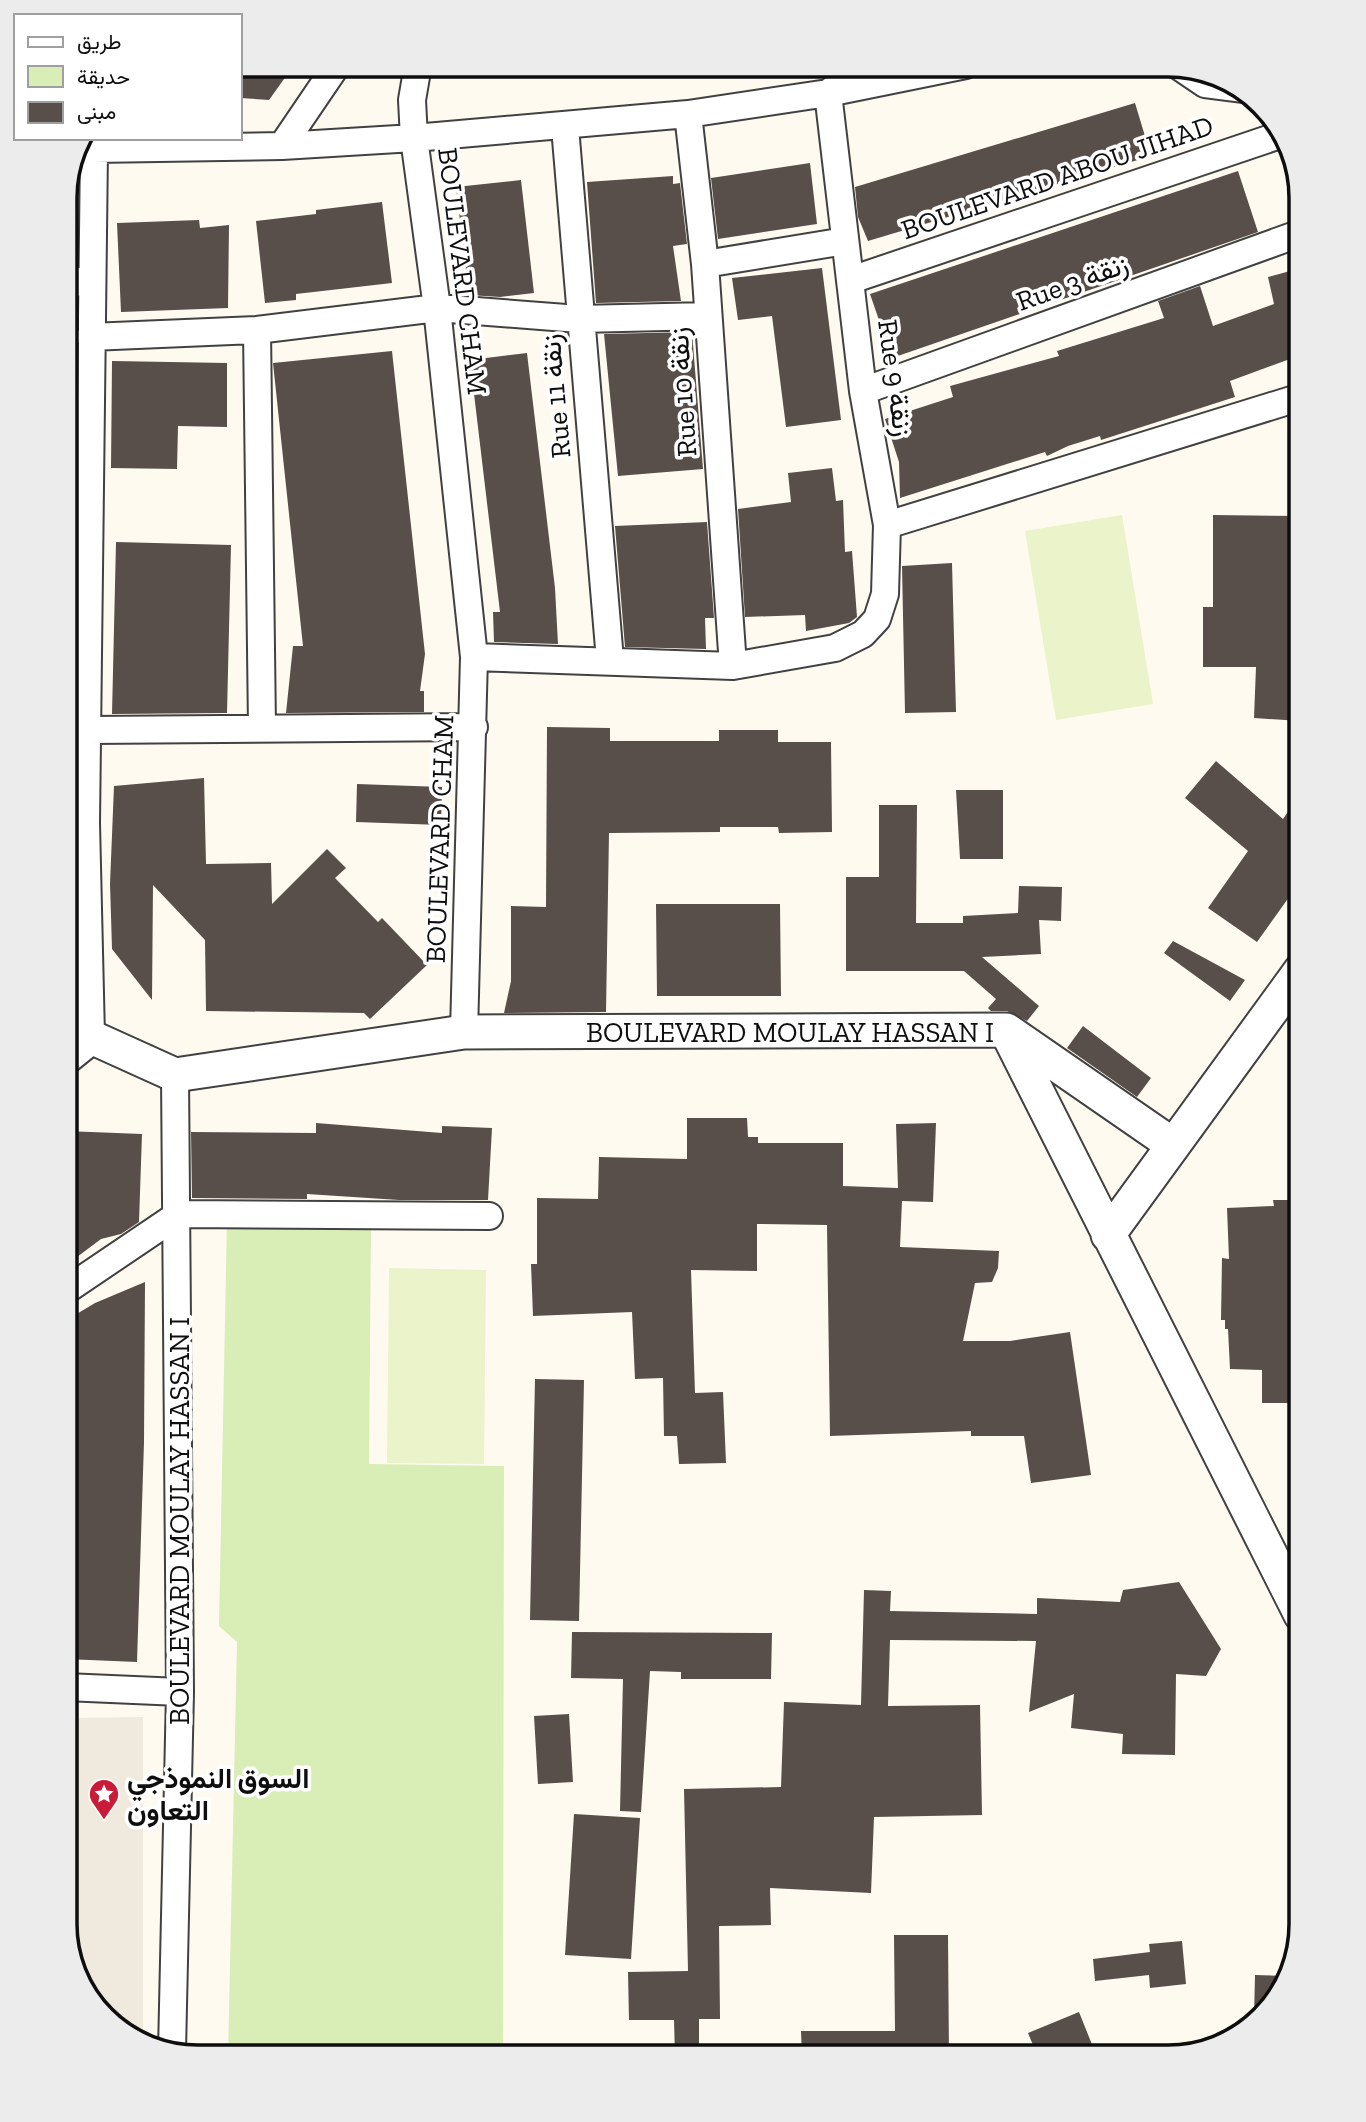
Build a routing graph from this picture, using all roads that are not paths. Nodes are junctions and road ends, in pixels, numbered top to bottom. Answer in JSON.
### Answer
{"nodes":[{"id":1,"x":329,"y":77,"type":"edge"},
{"id":2,"x":416,"y":77,"type":"edge"},
{"id":3,"x":850,"y":77,"type":"edge"},
{"id":4,"x":907,"y":77,"type":"edge"},
{"id":5,"x":828,"y":93,"type":"junction"},
{"id":6,"x":688,"y":114,"type":"junction"},
{"id":7,"x":565,"y":127,"type":"junction"},
{"id":8,"x":1271,"y":135,"type":"edge"},
{"id":9,"x":414,"y":138,"type":"junction"},
{"id":10,"x":282,"y":146,"type":"junction"},
{"id":11,"x":89,"y":148,"type":"edge"},
{"id":12,"x":1289,"y":237,"type":"edge"},
{"id":13,"x":845,"y":241,"type":"junction"},
{"id":14,"x":705,"y":264,"type":"junction"},
{"id":15,"x":91,"y":278,"type":"junction"},
{"id":16,"x":851,"y":280,"type":"junction"},
{"id":17,"x":77,"y":282,"type":"edge"},
{"id":18,"x":437,"y":308,"type":"junction"},
{"id":19,"x":708,"y":316,"type":"junction"},
{"id":20,"x":579,"y":319,"type":"junction"},
{"id":21,"x":257,"y":330,"type":"junction"},
{"id":22,"x":90,"y":337,"type":"junction"},
{"id":23,"x":863,"y":391,"type":"junction"},
{"id":24,"x":77,"y":396,"type":"edge"},
{"id":25,"x":1289,"y":401,"type":"edge"},
{"id":26,"x":887,"y":525,"type":"junction"},
{"id":27,"x":77,"y":611,"type":"edge"},
{"id":28,"x":474,"y":657,"type":"junction"},
{"id":29,"x":610,"y":660,"type":"junction"},
{"id":30,"x":733,"y":666,"type":"junction"},
{"id":31,"x":474,"y":727,"type":"junction"},
{"id":32,"x":262,"y":728,"type":"junction"},
{"id":33,"x":89,"y":730,"type":"junction"},
{"id":34,"x":77,"y":810,"type":"edge"},
{"id":35,"x":77,"y":913,"type":"edge"},
{"id":36,"x":1289,"y":986,"type":"edge"},
{"id":37,"x":1006,"y":1030,"type":"junction"},
{"id":38,"x":464,"y":1032,"type":"junction"},
{"id":39,"x":91,"y":1037,"type":"junction"},
{"id":40,"x":77,"y":1048,"type":"edge"},
{"id":41,"x":175,"y":1075,"type":"junction"},
{"id":42,"x":1172,"y":1145,"type":"junction"},
{"id":43,"x":178,"y":1214,"type":"junction"},
{"id":44,"x":489,"y":1216,"type":"dead end"},
{"id":45,"x":1108,"y":1235,"type":"junction"},
{"id":46,"x":77,"y":1283,"type":"edge"},
{"id":47,"x":1289,"y":1591,"type":"edge"},
{"id":48,"x":77,"y":1688,"type":"edge"},
{"id":49,"x":180,"y":1692,"type":"junction"},
{"id":50,"x":172,"y":2042,"type":"edge"}],
"edges":[{"from":1,"to":10,"type":"street"},
{"from":2,"to":9,"type":"street"},
{"from":3,"to":5,"type":"street"},
{"from":4,"to":5,"type":"street"},
{"from":5,"to":6,"type":"street"},
{"from":5,"to":13,"type":"street","name":"Rue 9 زنقة"},
{"from":6,"to":7,"type":"street"},
{"from":6,"to":14,"type":"street","name":"Rue 10 زنقة"},
{"from":7,"to":9,"type":"street"},
{"from":7,"to":20,"type":"street","name":"Rue 11 زنقة"},
{"from":8,"to":16,"type":"street","name":"BOULEVARD ABOU JIHAD"},
{"from":9,"to":10,"type":"street","name":"BOULEVARD CHAM"},
{"from":9,"to":18,"type":"street","name":"BOULEVARD CHAM"},
{"from":10,"to":11,"type":"street","name":"BOULEVARD CHAM"},
{"from":11,"to":15,"type":"street","name":"BOULEVARD CHAM"},
{"from":12,"to":23,"type":"street","name":"Rue 3 زنقة"},
{"from":13,"to":14,"type":"street"},
{"from":13,"to":16,"type":"street","name":"Rue 9 زنقة"},
{"from":14,"to":19,"type":"street","name":"Rue 10 زنقة"},
{"from":15,"to":17,"type":"street"},
{"from":15,"to":22,"type":"street","name":"BOULEVARD CHAM"},
{"from":16,"to":23,"type":"street","name":"Rue 9 زنقة"},
{"from":18,"to":20,"type":"street"},
{"from":18,"to":21,"type":"street"},
{"from":18,"to":28,"type":"street","name":"BOULEVARD CHAM"},
{"from":19,"to":20,"type":"street"},
{"from":19,"to":30,"type":"street","name":"Rue 10 زنقة"},
{"from":20,"to":29,"type":"street","name":"Rue 11 زنقة"},
{"from":21,"to":22,"type":"street"},
{"from":21,"to":32,"type":"street"},
{"from":22,"to":24,"type":"street","name":"BOULEVARD CHAM"},
{"from":23,"to":26,"type":"street","name":"Rue 9 زنقة"},
{"from":25,"to":26,"type":"street"},
{"from":26,"to":30,"type":"street","name":"Rue 9 زنقة"},
{"from":27,"to":33,"type":"street","name":"BOULEVARD CHAM"},
{"from":28,"to":29,"type":"street","name":"Rue 9 زنقة"},
{"from":28,"to":31,"type":"street","name":"BOULEVARD CHAM"},
{"from":29,"to":30,"type":"street","name":"Rue 9 زنقة"},
{"from":31,"to":32,"type":"street"},
{"from":31,"to":38,"type":"street","name":"BOULEVARD CHAM"},
{"from":32,"to":33,"type":"street"},
{"from":33,"to":34,"type":"street","name":"BOULEVARD CHAM"},
{"from":35,"to":39,"type":"street","name":"BOULEVARD CHAM"},
{"from":36,"to":42,"type":"street"},
{"from":37,"to":38,"type":"street","name":"BOULEVARD MOULAY HASSAN I"},
{"from":37,"to":42,"type":"street"},
{"from":37,"to":45,"type":"street","name":"BOULEVARD MOULAY HASSAN I"},
{"from":38,"to":41,"type":"street","name":"BOULEVARD MOULAY HASSAN I"},
{"from":39,"to":40,"type":"street"},
{"from":39,"to":41,"type":"street"},
{"from":41,"to":43,"type":"street","name":"BOULEVARD MOULAY HASSAN I"},
{"from":42,"to":45,"type":"street"},
{"from":43,"to":44,"type":"street"},
{"from":43,"to":46,"type":"street"},
{"from":43,"to":49,"type":"street","name":"BOULEVARD MOULAY HASSAN I"},
{"from":45,"to":47,"type":"street","name":"BOULEVARD MOULAY HASSAN I"},
{"from":48,"to":49,"type":"street"},
{"from":49,"to":50,"type":"street","name":"BOULEVARD MOULAY HASSAN I"}]}
